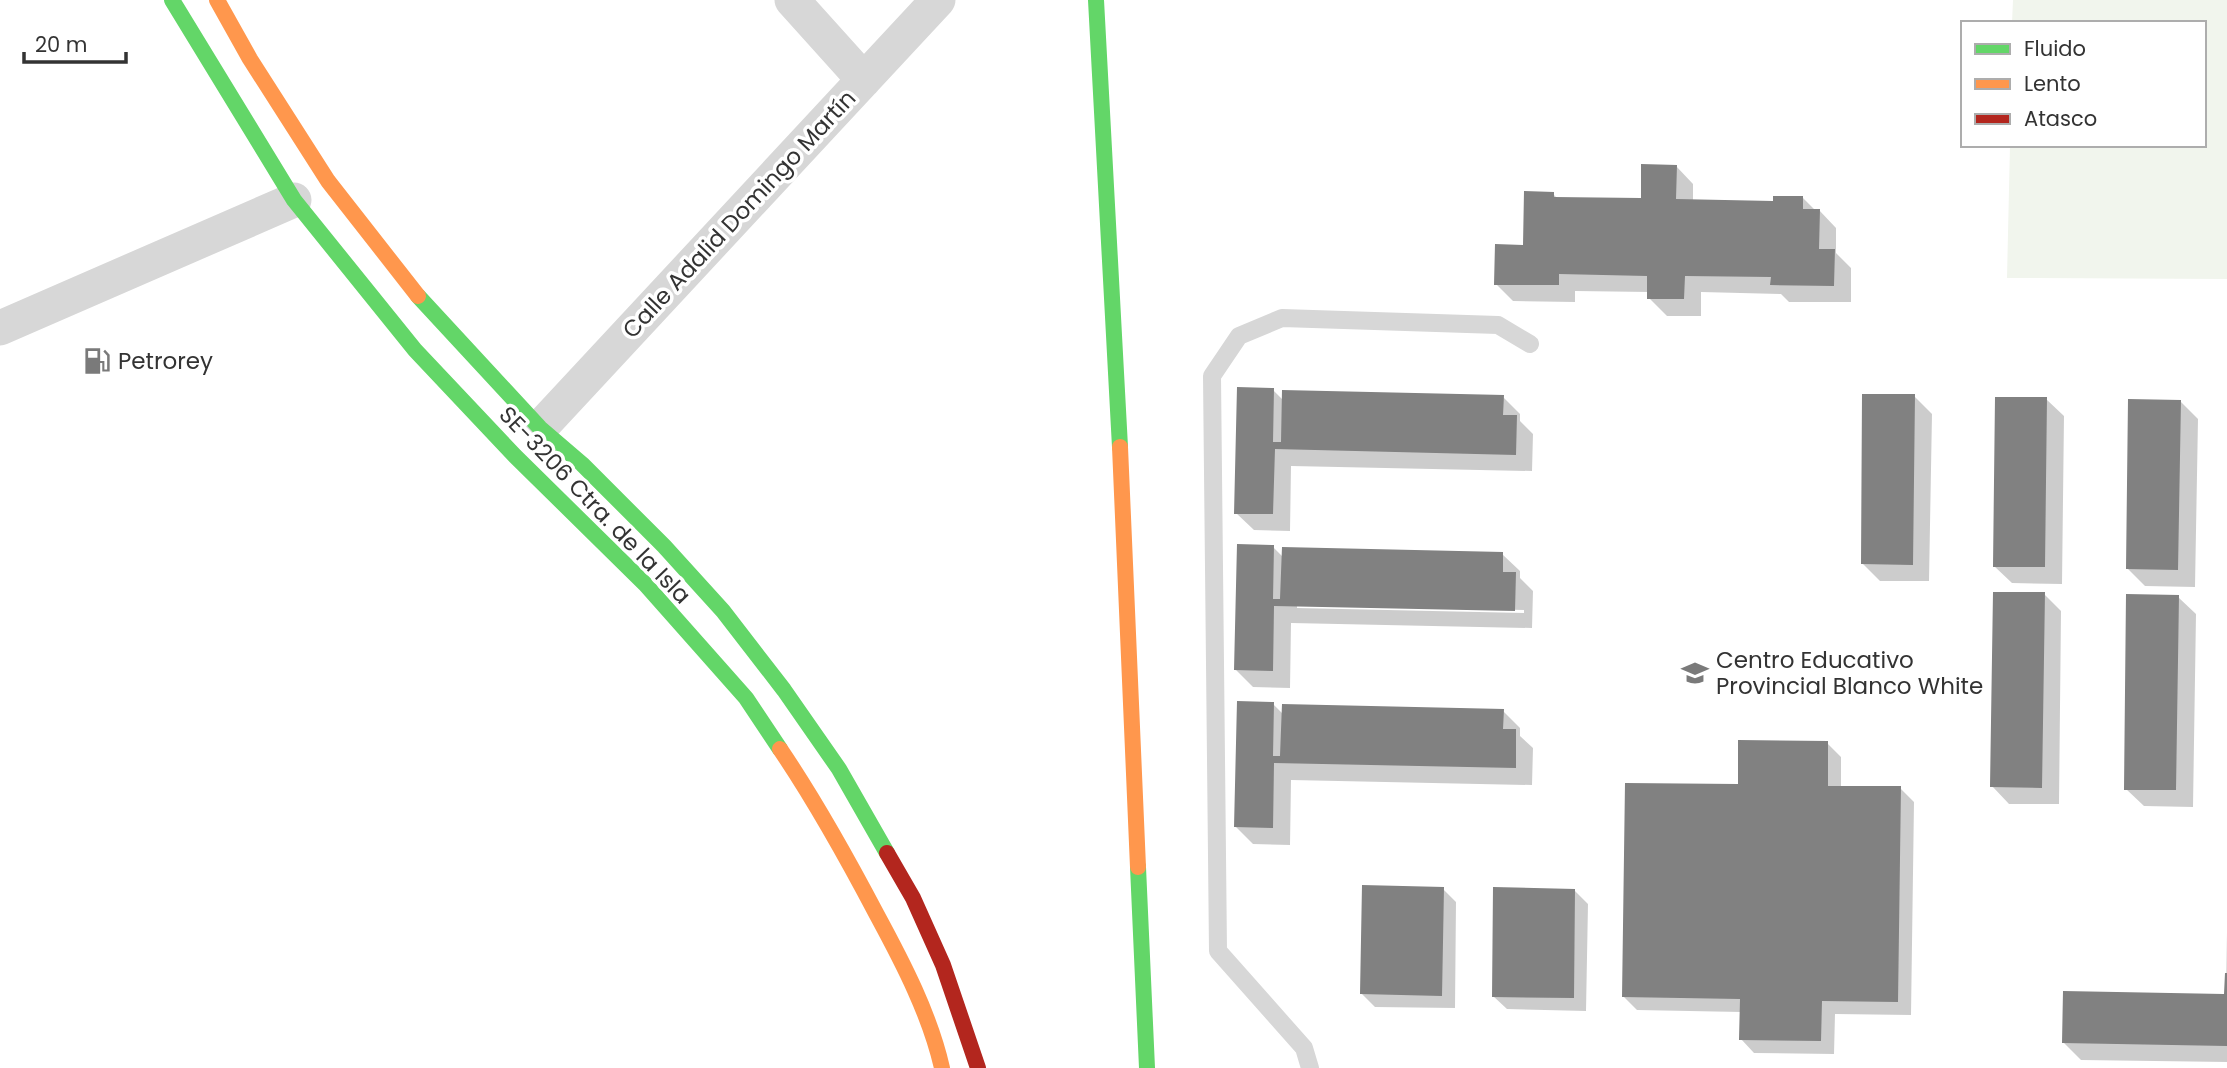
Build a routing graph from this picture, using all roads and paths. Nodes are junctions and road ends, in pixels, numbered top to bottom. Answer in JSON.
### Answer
{"nodes":[{"id":1,"x":172,"y":0,"type":"edge"},
{"id":2,"x":217,"y":0,"type":"edge"},
{"id":3,"x":792,"y":0,"type":"edge"},
{"id":4,"x":938,"y":0,"type":"edge"},
{"id":5,"x":1096,"y":0,"type":"edge"},
{"id":6,"x":864,"y":80,"type":"junction"},
{"id":7,"x":294,"y":201,"type":"junction"},
{"id":8,"x":0,"y":328,"type":"edge"},
{"id":9,"x":1530,"y":344,"type":"dead end"},
{"id":10,"x":540,"y":428,"type":"junction"},
{"id":11,"x":942,"y":1068,"type":"edge"},
{"id":12,"x":978,"y":1068,"type":"edge"},
{"id":13,"x":1147,"y":1068,"type":"edge"},
{"id":14,"x":1310,"y":1068,"type":"edge"}],
"edges":[{"from":1,"to":7,"type":"street","name":"SE-3206 Ctra. de la Isla"},
{"from":2,"to":10,"type":"street","name":"SE-3206 Ctra. de la Isla"},
{"from":3,"to":6,"type":"street"},
{"from":4,"to":6,"type":"street","name":"Calle Adalid Domingo Martín"},
{"from":5,"to":13,"type":"street"},
{"from":6,"to":10,"type":"street","name":"Calle Adalid Domingo Martín"},
{"from":7,"to":8,"type":"street"},
{"from":7,"to":11,"type":"street","name":"SE-3206 Ctra. de la Isla"},
{"from":9,"to":14,"type":"lane"},
{"from":10,"to":12,"type":"street","name":"SE-3206 Ctra. de la Isla"}]}
